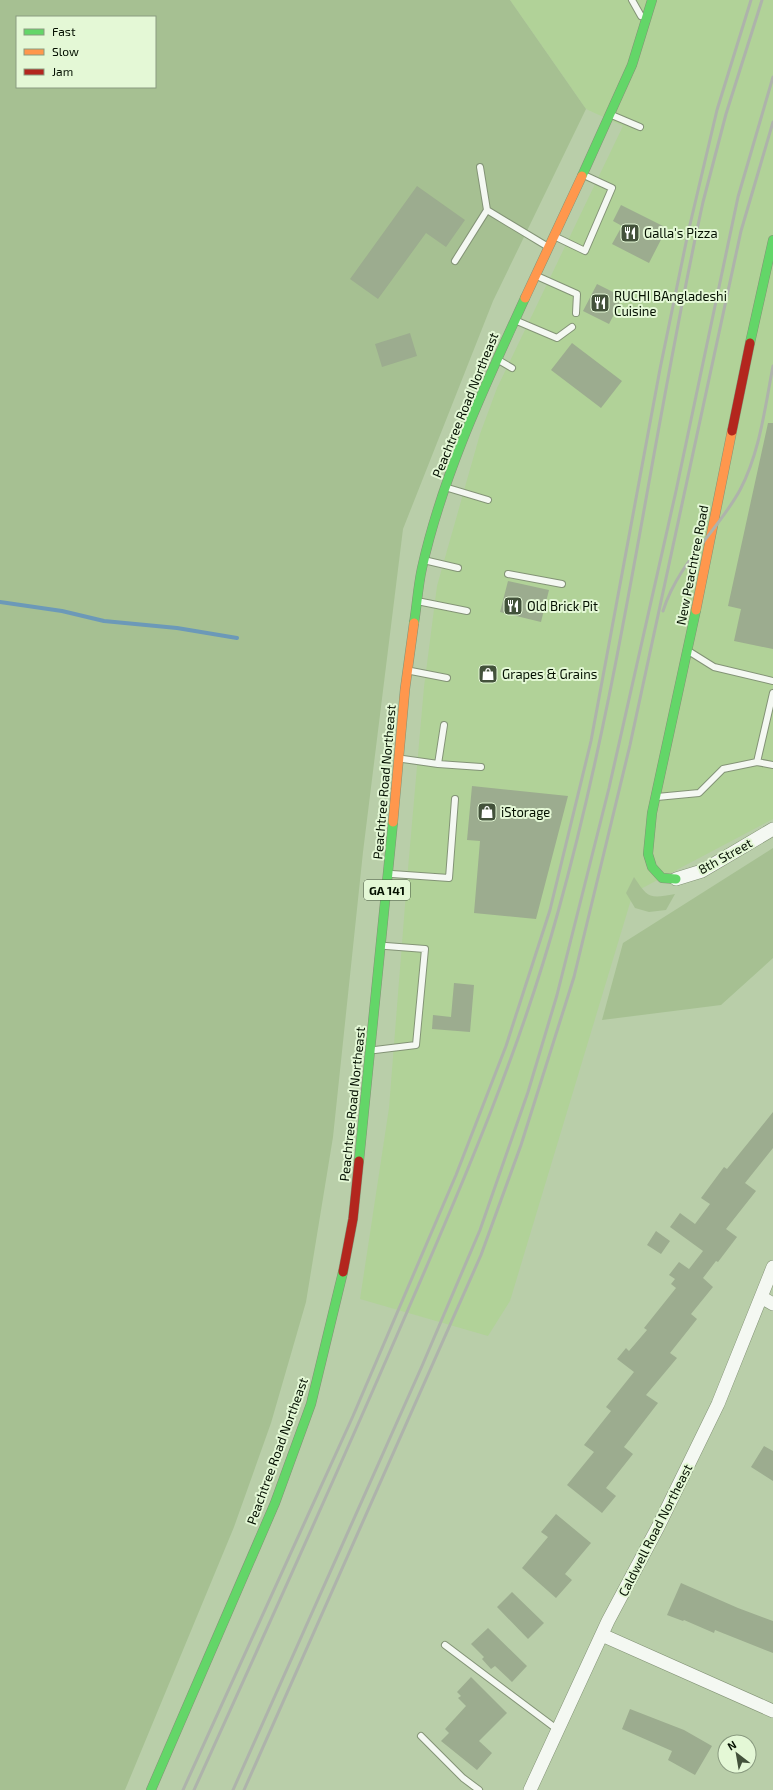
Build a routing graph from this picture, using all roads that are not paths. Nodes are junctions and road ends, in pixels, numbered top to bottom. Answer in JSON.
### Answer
{"nodes":[{"id":1,"x":632,"y":0,"type":"edge"},
{"id":2,"x":652,"y":0,"type":"edge"},
{"id":3,"x":645,"y":23,"type":"junction"},
{"id":4,"x":611,"y":114,"type":"junction"},
{"id":5,"x":640,"y":127,"type":"dead end"},
{"id":6,"x":480,"y":167,"type":"dead end"},
{"id":7,"x":582,"y":174,"type":"junction"},
{"id":8,"x":487,"y":210,"type":"junction"},
{"id":9,"x":553,"y":236,"type":"junction"},
{"id":10,"x":773,"y":240,"type":"edge"},
{"id":11,"x":548,"y":247,"type":"junction"},
{"id":12,"x":770,"y":260,"type":"edge"},
{"id":13,"x":455,"y":261,"type":"dead end"},
{"id":14,"x":536,"y":275,"type":"junction"},
{"id":15,"x":576,"y":313,"type":"dead end"},
{"id":16,"x":514,"y":319,"type":"junction"},
{"id":17,"x":572,"y":327,"type":"dead end"},
{"id":18,"x":497,"y":360,"type":"junction"},
{"id":19,"x":512,"y":368,"type":"dead end"},
{"id":20,"x":445,"y":487,"type":"junction"},
{"id":21,"x":488,"y":500,"type":"dead end"},
{"id":22,"x":424,"y":560,"type":"junction"},
{"id":23,"x":458,"y":568,"type":"dead end"},
{"id":24,"x":508,"y":574,"type":"dead end"},
{"id":25,"x":562,"y":584,"type":"dead end"},
{"id":26,"x":418,"y":601,"type":"junction"},
{"id":27,"x":468,"y":611,"type":"dead end"},
{"id":28,"x":688,"y":651,"type":"junction"},
{"id":29,"x":408,"y":670,"type":"junction"},
{"id":30,"x":447,"y":678,"type":"dead end"},
{"id":31,"x":773,"y":681,"type":"edge"},
{"id":32,"x":773,"y":693,"type":"edge"},
{"id":33,"x":444,"y":725,"type":"dead end"},
{"id":34,"x":399,"y":759,"type":"junction"},
{"id":35,"x":757,"y":762,"type":"junction"},
{"id":36,"x":438,"y":764,"type":"junction"},
{"id":37,"x":773,"y":765,"type":"edge"},
{"id":38,"x":482,"y":767,"type":"dead end"},
{"id":39,"x":656,"y":797,"type":"junction"},
{"id":40,"x":454,"y":799,"type":"dead end"},
{"id":41,"x":773,"y":829,"type":"edge"},
{"id":42,"x":388,"y":874,"type":"junction"},
{"id":43,"x":676,"y":879,"type":"joint"},
{"id":44,"x":382,"y":946,"type":"junction"},
{"id":45,"x":370,"y":1051,"type":"junction"},
{"id":46,"x":773,"y":1267,"type":"edge"},
{"id":47,"x":761,"y":1297,"type":"junction"},
{"id":48,"x":773,"y":1304,"type":"edge"},
{"id":49,"x":602,"y":1635,"type":"junction"},
{"id":50,"x":445,"y":1645,"type":"dead end"},
{"id":51,"x":773,"y":1711,"type":"edge"},
{"id":52,"x":558,"y":1730,"type":"junction"},
{"id":53,"x":421,"y":1736,"type":"dead end"},
{"id":54,"x":150,"y":1790,"type":"edge"},
{"id":55,"x":479,"y":1790,"type":"edge"},
{"id":56,"x":530,"y":1790,"type":"edge"}],
"edges":[{"from":1,"to":3,"type":"lane"},
{"from":2,"to":3,"type":"main road","name":"Peachtree Road Northeast","number":"GA 141"},
{"from":3,"to":4,"type":"main road","name":"Peachtree Road Northeast","number":"GA 141"},
{"from":4,"to":5,"type":"lane"},
{"from":4,"to":7,"type":"main road","name":"Peachtree Road Northeast","number":"GA 141"},
{"from":6,"to":8,"type":"lane"},
{"from":7,"to":9,"type":"main road","name":"Peachtree Road Northeast","number":"GA 141"},
{"from":7,"to":9,"type":"lane"},
{"from":8,"to":11,"type":"lane"},
{"from":8,"to":13,"type":"lane"},
{"from":9,"to":11,"type":"main road","name":"Peachtree Road Northeast","number":"GA 141"},
{"from":10,"to":12,"type":"main road","name":"New Peachtree Road"},
{"from":11,"to":14,"type":"main road","name":"Peachtree Road Northeast","number":"GA 141"},
{"from":12,"to":28,"type":"main road","name":"New Peachtree Road"},
{"from":14,"to":15,"type":"lane"},
{"from":14,"to":16,"type":"main road","name":"Peachtree Road Northeast","number":"GA 141"},
{"from":16,"to":17,"type":"lane"},
{"from":16,"to":18,"type":"main road","name":"Peachtree Road Northeast","number":"GA 141"},
{"from":18,"to":19,"type":"lane"},
{"from":18,"to":20,"type":"main road","name":"Peachtree Road Northeast","number":"GA 141"},
{"from":20,"to":21,"type":"lane"},
{"from":20,"to":22,"type":"main road","name":"Peachtree Road Northeast","number":"GA 141"},
{"from":22,"to":23,"type":"lane"},
{"from":22,"to":26,"type":"main road","name":"Peachtree Road Northeast","number":"GA 141"},
{"from":24,"to":25,"type":"lane"},
{"from":26,"to":27,"type":"lane"},
{"from":26,"to":29,"type":"main road","name":"Peachtree Road Northeast","number":"GA 141"},
{"from":28,"to":31,"type":"lane"},
{"from":28,"to":39,"type":"main road","name":"New Peachtree Road"},
{"from":29,"to":30,"type":"lane"},
{"from":29,"to":34,"type":"main road","name":"Peachtree Road Northeast","number":"GA 141"},
{"from":32,"to":35,"type":"lane"},
{"from":33,"to":36,"type":"lane"},
{"from":34,"to":36,"type":"lane"},
{"from":34,"to":42,"type":"main road","name":"Peachtree Road Northeast","number":"GA 141"},
{"from":35,"to":37,"type":"lane"},
{"from":35,"to":39,"type":"lane"},
{"from":36,"to":38,"type":"lane"},
{"from":39,"to":43,"type":"main road","name":"New Peachtree Road"},
{"from":40,"to":42,"type":"lane"},
{"from":41,"to":43,"type":"street","name":"8th Street"},
{"from":42,"to":44,"type":"main road","name":"Peachtree Road Northeast","number":"GA 141"},
{"from":44,"to":45,"type":"main road","name":"Peachtree Road Northeast","number":"GA 141"},
{"from":44,"to":45,"type":"lane"},
{"from":45,"to":54,"type":"main road","name":"Peachtree Road Northeast","number":"GA 141"},
{"from":46,"to":47,"type":"street","name":"Caldwell Road Northeast"},
{"from":47,"to":48,"type":"street"},
{"from":47,"to":49,"type":"street","name":"Caldwell Road Northeast"},
{"from":49,"to":51,"type":"street"},
{"from":49,"to":52,"type":"street","name":"Caldwell Road Northeast"},
{"from":50,"to":52,"type":"lane"},
{"from":52,"to":56,"type":"street","name":"Caldwell Road Northeast"},
{"from":53,"to":55,"type":"lane"}]}
